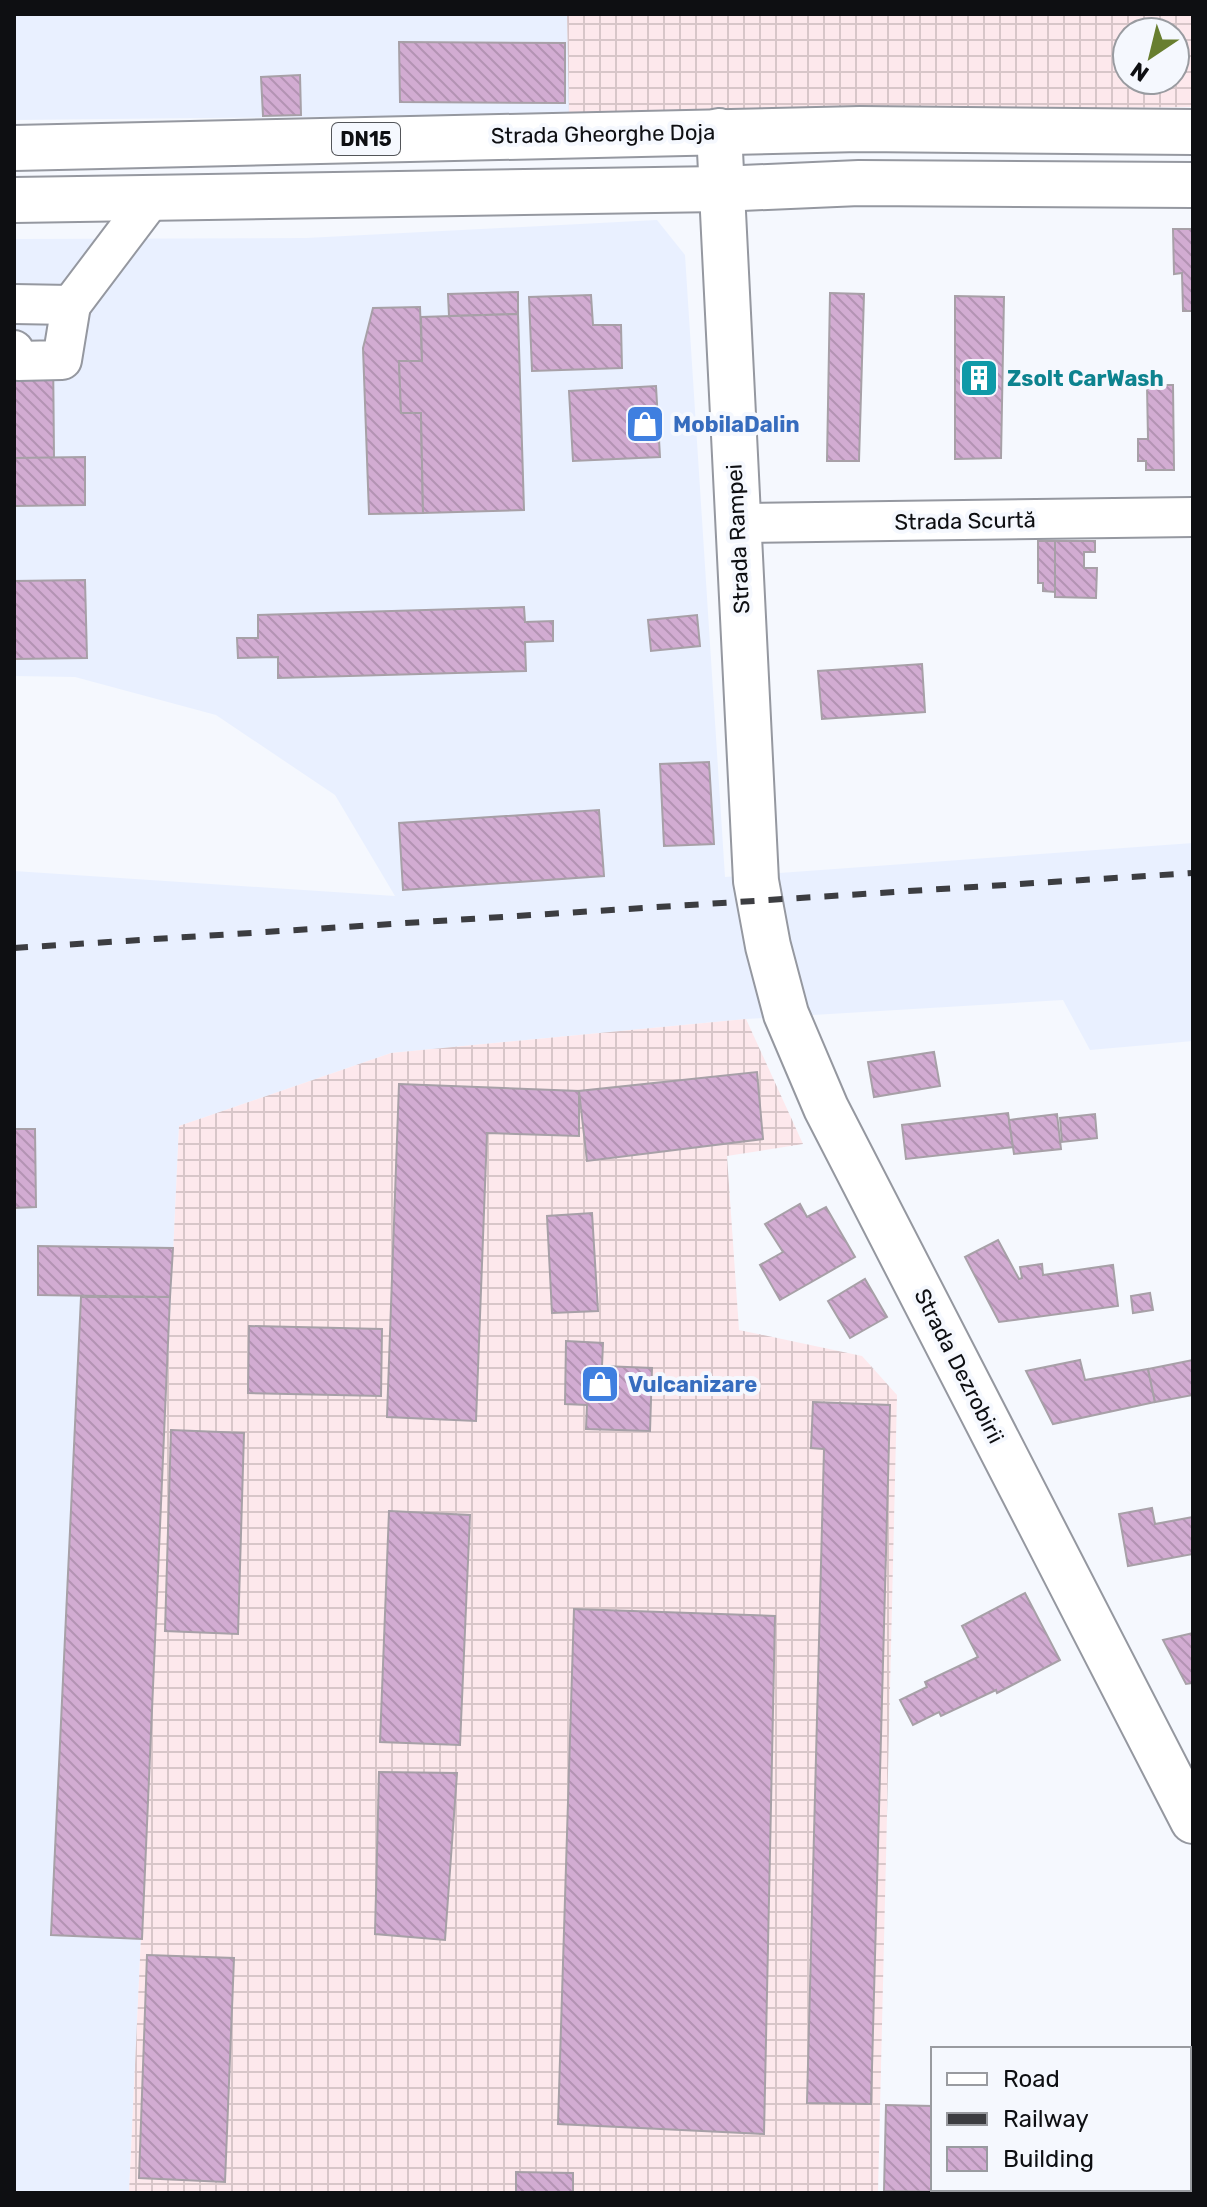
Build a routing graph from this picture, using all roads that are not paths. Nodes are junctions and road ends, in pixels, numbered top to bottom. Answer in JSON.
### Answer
{"nodes":[{"id":1,"x":719,"y":131,"type":"junction"},
{"id":2,"x":1193,"y":132,"type":"edge"},
{"id":3,"x":14,"y":148,"type":"edge"},
{"id":4,"x":1193,"y":185,"type":"edge"},
{"id":5,"x":720,"y":189,"type":"junction"},
{"id":6,"x":151,"y":199,"type":"junction"},
{"id":7,"x":14,"y":200,"type":"edge"},
{"id":8,"x":14,"y":304,"type":"edge"},
{"id":9,"x":71,"y":305,"type":"junction"},
{"id":10,"x":14,"y":350,"type":"edge"},
{"id":11,"x":1193,"y":517,"type":"edge"},
{"id":12,"x":738,"y":523,"type":"junction"},
{"id":13,"x":759,"y":898,"type":"joint"},
{"id":14,"x":1193,"y":1821,"type":"edge"}],
"edges":[{"from":1,"to":2,"type":"main road","name":"Strada Gheorghe Doja","number":"DN15"},
{"from":1,"to":3,"type":"main road","name":"Strada Gheorghe Doja","number":"DN15"},
{"from":1,"to":5,"type":"main road","name":"Strada Rampei"},
{"from":4,"to":5,"type":"main road"},
{"from":5,"to":6,"type":"main road"},
{"from":5,"to":12,"type":"main road","name":"Strada Rampei"},
{"from":6,"to":7,"type":"main road"},
{"from":6,"to":9,"type":"street"},
{"from":8,"to":9,"type":"street"},
{"from":9,"to":10,"type":"street"},
{"from":11,"to":12,"type":"street","name":"Strada Scurtă"},
{"from":12,"to":13,"type":"main road","name":"Strada Rampei"},
{"from":13,"to":14,"type":"main road","name":"Strada Dezrobirii"}]}
